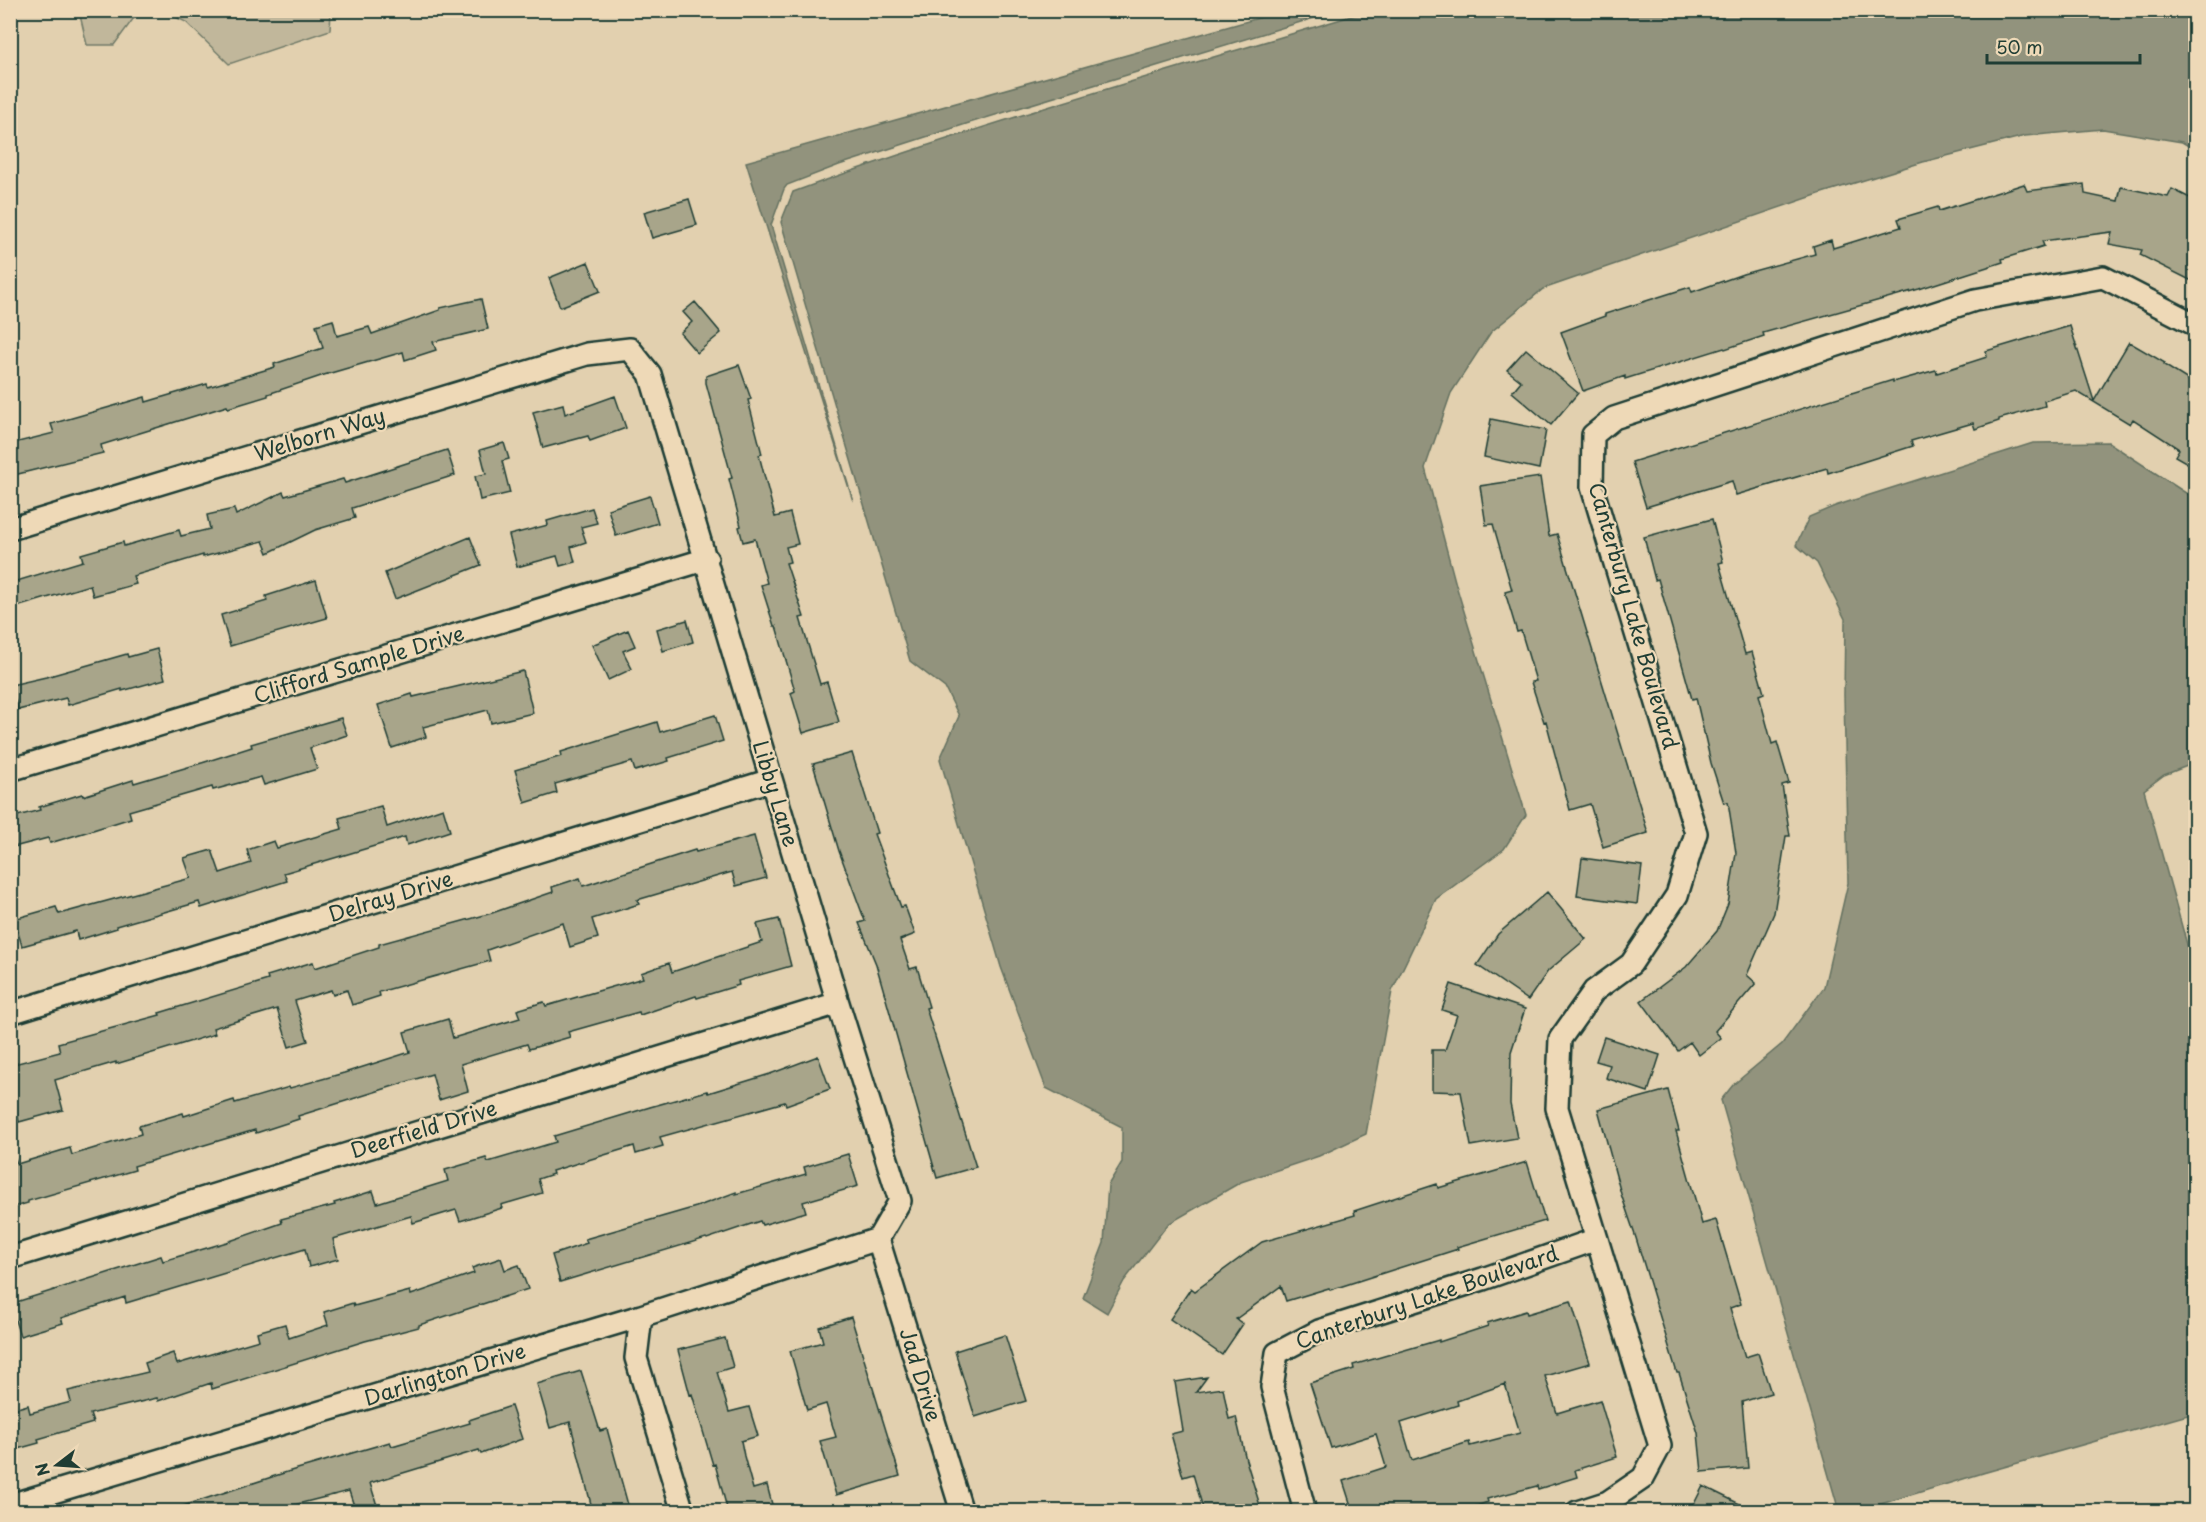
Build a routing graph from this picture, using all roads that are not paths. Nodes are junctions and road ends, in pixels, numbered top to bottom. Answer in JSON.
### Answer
{"nodes":[{"id":1,"x":2196,"y":325,"type":"edge"},
{"id":2,"x":630,"y":349,"type":"joint"},
{"id":3,"x":10,"y":529,"type":"edge"},
{"id":4,"x":706,"y":559,"type":"junction"},
{"id":5,"x":10,"y":770,"type":"edge"},
{"id":6,"x":771,"y":780,"type":"junction"},
{"id":7,"x":838,"y":1003,"type":"junction"},
{"id":8,"x":10,"y":1013,"type":"edge"},
{"id":9,"x":878,"y":1239,"type":"junction"},
{"id":10,"x":1597,"y":1239,"type":"junction"},
{"id":11,"x":10,"y":1258,"type":"edge"},
{"id":12,"x":641,"y":1316,"type":"junction"},
{"id":13,"x":10,"y":1505,"type":"edge"},
{"id":14,"x":683,"y":1512,"type":"edge"},
{"id":15,"x":962,"y":1512,"type":"edge"},
{"id":16,"x":1305,"y":1512,"type":"edge"},
{"id":17,"x":1577,"y":1512,"type":"edge"}],
"edges":[{"from":1,"to":10,"type":"street","name":"Canterbury Lake Boulevard"},
{"from":2,"to":3,"type":"street","name":"Welborn Way"},
{"from":2,"to":4,"type":"street","name":"Libby Lane"},
{"from":4,"to":5,"type":"street","name":"Clifford Sample Drive"},
{"from":4,"to":6,"type":"street","name":"Libby Lane"},
{"from":6,"to":7,"type":"street","name":"Libby Lane"},
{"from":6,"to":8,"type":"street","name":"Delray Drive"},
{"from":7,"to":9,"type":"street","name":"Libby Lane"},
{"from":7,"to":11,"type":"street","name":"Deerfield Drive"},
{"from":9,"to":12,"type":"street","name":"Darlington Drive"},
{"from":9,"to":15,"type":"street","name":"Jad Drive"},
{"from":10,"to":16,"type":"street","name":"Canterbury Lake Boulevard"},
{"from":10,"to":17,"type":"street","name":"Canterbury Lake Boulevard"},
{"from":12,"to":13,"type":"street","name":"Darlington Drive"},
{"from":12,"to":14,"type":"street"}]}
